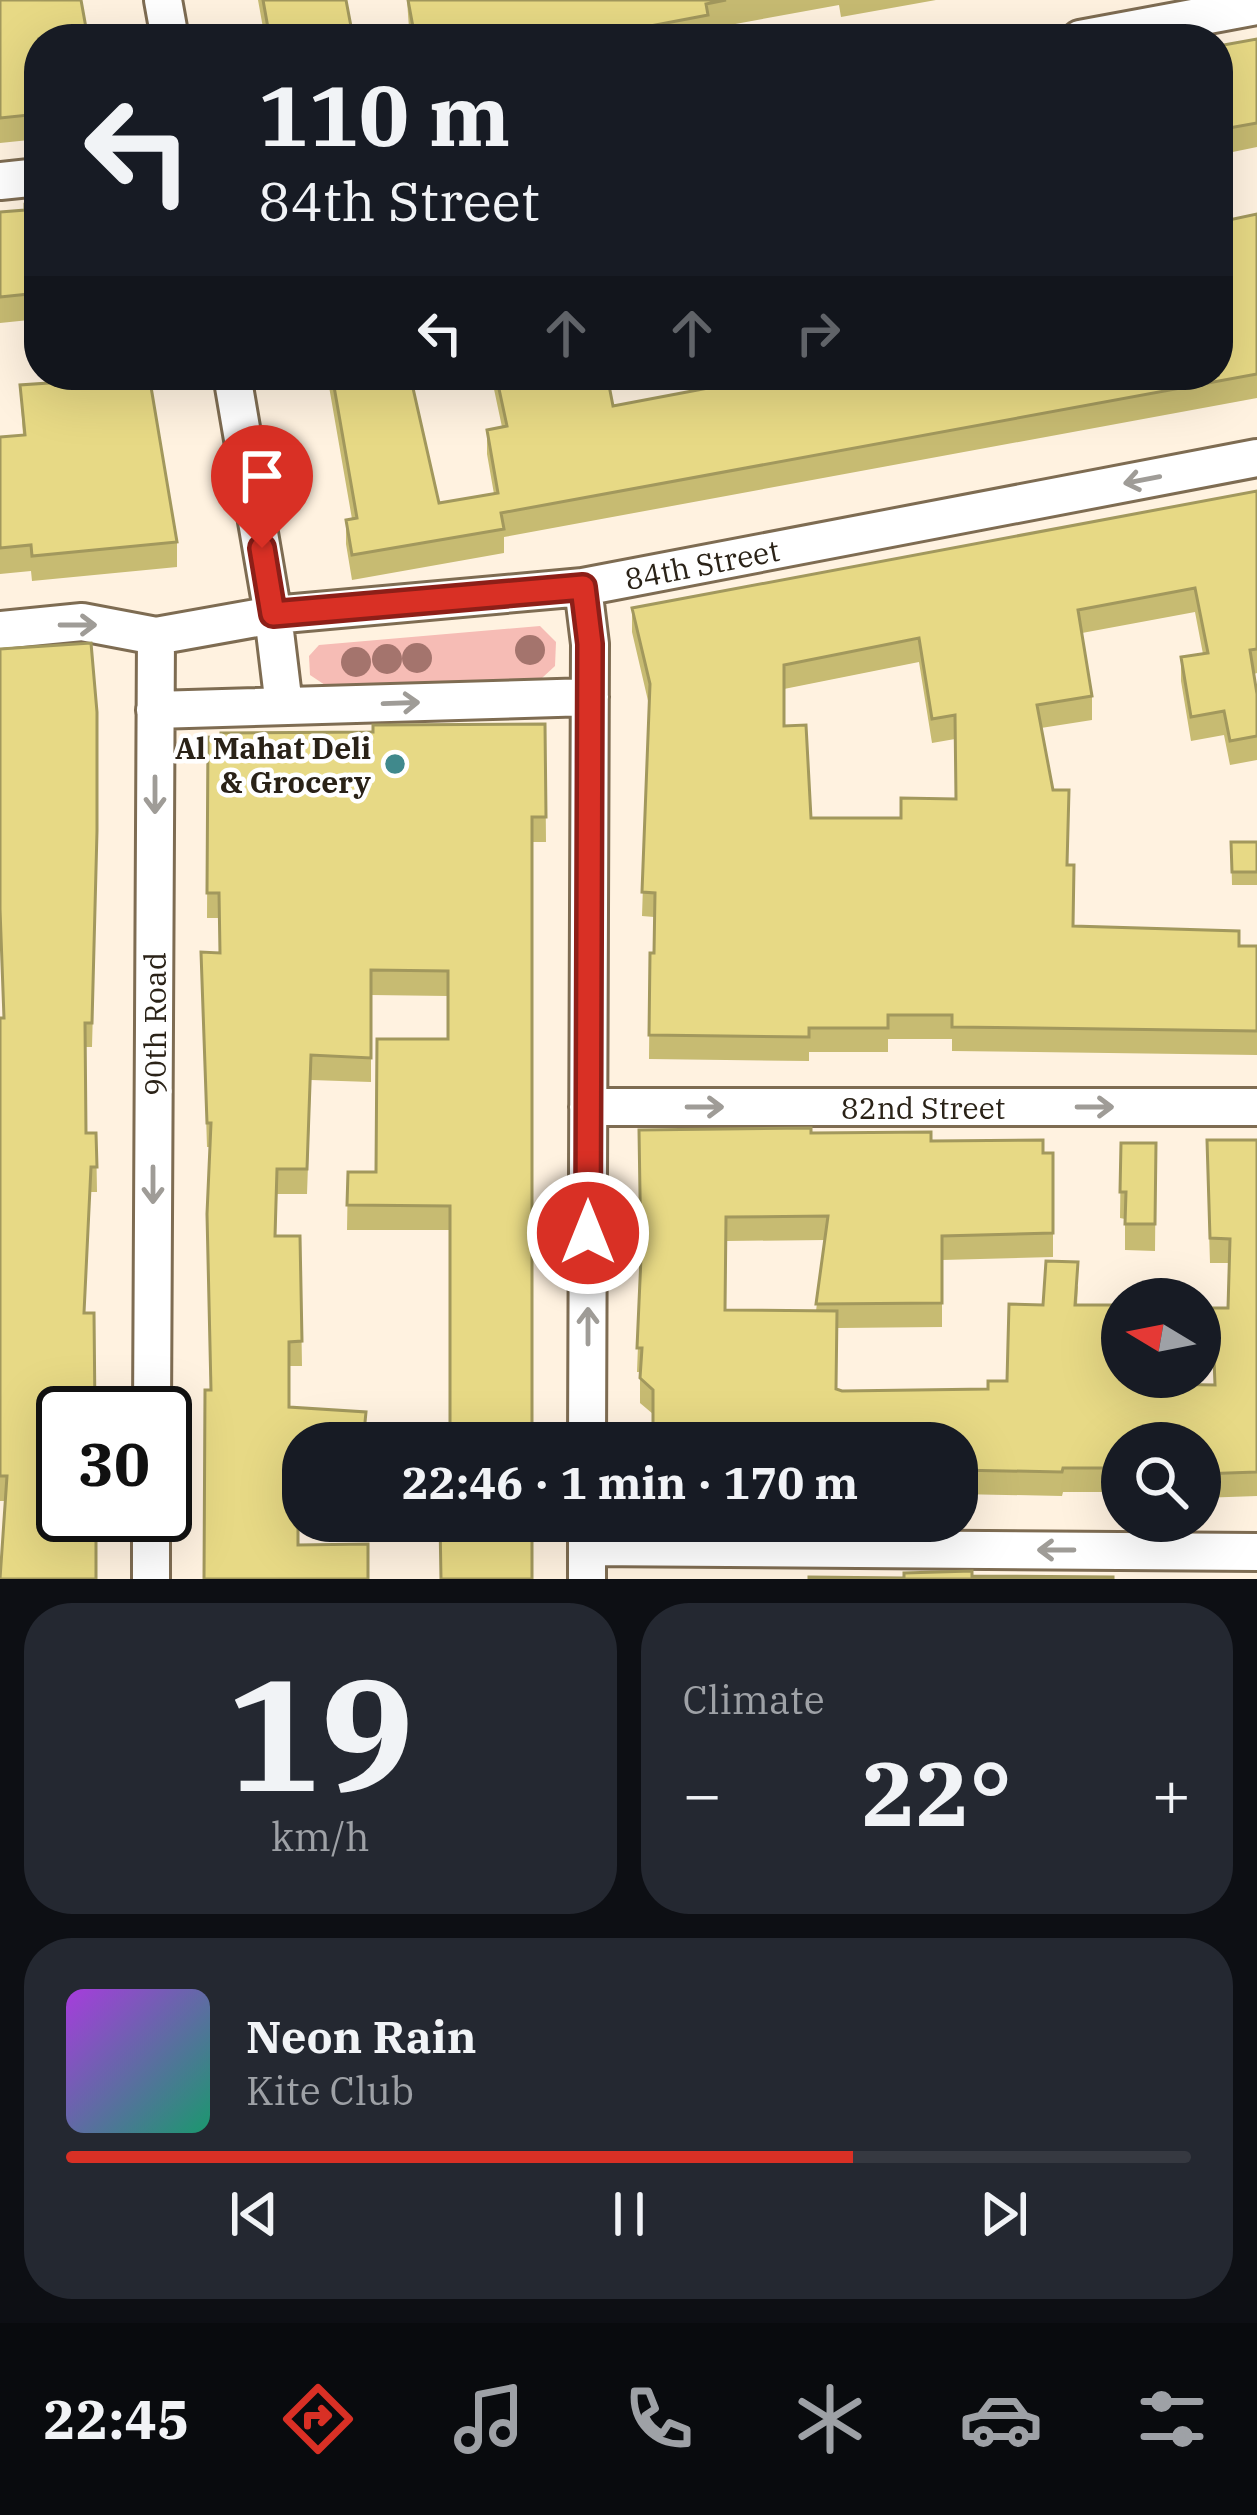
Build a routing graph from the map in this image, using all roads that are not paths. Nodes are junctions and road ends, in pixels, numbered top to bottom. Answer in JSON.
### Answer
{"nodes":[{"id":1,"x":1257,"y":6,"type":"edge"},
{"id":2,"x":1160,"y":24,"type":"edge"},
{"id":3,"x":235,"y":390,"type":"edge"},
{"id":4,"x":1257,"y":458,"type":"edge"},
{"id":5,"x":583,"y":587,"type":"junction"},
{"id":6,"x":273,"y":614,"type":"junction"},
{"id":7,"x":0,"y":631,"type":"edge"},
{"id":8,"x":155,"y":636,"type":"junction"},
{"id":9,"x":590,"y":697,"type":"junction"},
{"id":10,"x":284,"y":706,"type":"junction"},
{"id":11,"x":155,"y":710,"type":"junction"},
{"id":12,"x":588,"y":1107,"type":"junction"},
{"id":13,"x":1257,"y":1107,"type":"edge"},
{"id":14,"x":152,"y":1386,"type":"edge"},
{"id":15,"x":587,"y":1422,"type":"edge"},
{"id":16,"x":151,"y":1542,"type":"edge"},
{"id":17,"x":587,"y":1549,"type":"edge"},
{"id":18,"x":1257,"y":1552,"type":"edge"},
{"id":19,"x":151,"y":1579,"type":"edge"}],
"edges":[{"from":1,"to":2,"type":"street"},
{"from":3,"to":6,"type":"street"},
{"from":4,"to":5,"type":"street","name":"84th Street","one_way":true},
{"from":5,"to":6,"type":"street","name":"84th Street"},
{"from":5,"to":9,"type":"street"},
{"from":6,"to":8,"type":"street","name":"84th Street"},
{"from":6,"to":10,"type":"street"},
{"from":7,"to":8,"type":"street","name":"84th Street","one_way":true},
{"from":8,"to":11,"type":"street","name":"90th Road"},
{"from":10,"to":9,"type":"street","one_way":true},
{"from":9,"to":12,"type":"street"},
{"from":10,"to":11,"type":"street"},
{"from":11,"to":14,"type":"street","name":"90th Road","one_way":true},
{"from":12,"to":13,"type":"street","name":"82nd Street","one_way":true},
{"from":15,"to":12,"type":"street","one_way":true},
{"from":16,"to":19,"type":"street"},
{"from":18,"to":17,"type":"street","one_way":true}]}
